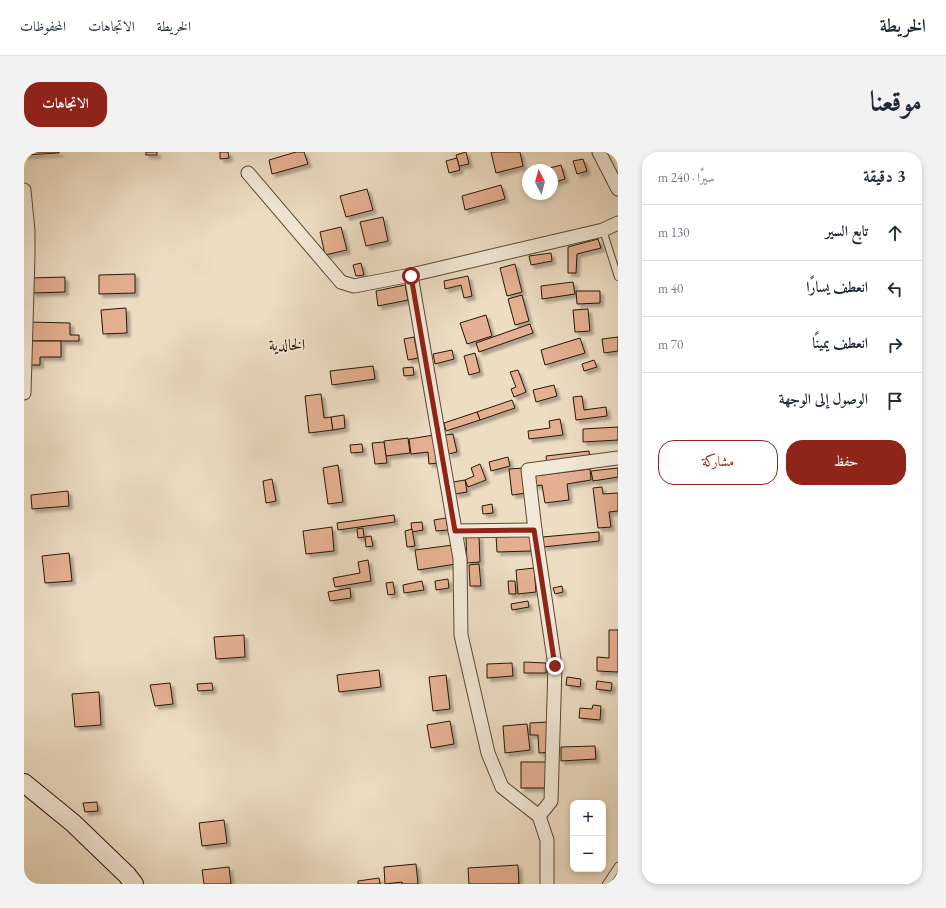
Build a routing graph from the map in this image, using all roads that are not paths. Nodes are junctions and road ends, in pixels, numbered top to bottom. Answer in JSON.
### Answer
{"nodes":[{"id":1,"x":599,"y":152,"type":"edge"},
{"id":2,"x":248,"y":173,"type":"dead end"},
{"id":3,"x":24,"y":190,"type":"edge"},
{"id":4,"x":618,"y":190,"type":"edge"},
{"id":5,"x":618,"y":223,"type":"edge"},
{"id":6,"x":603,"y":230,"type":"junction"},
{"id":7,"x":411,"y":276,"type":"junction"},
{"id":8,"x":618,"y":277,"type":"edge"},
{"id":9,"x":24,"y":393,"type":"edge"},
{"id":10,"x":618,"y":458,"type":"edge"},
{"id":11,"x":534,"y":530,"type":"junction"},
{"id":12,"x":455,"y":531,"type":"junction"},
{"id":13,"x":24,"y":783,"type":"edge"},
{"id":14,"x":539,"y":816,"type":"junction"},
{"id":15,"x":618,"y":866,"type":"edge"},
{"id":16,"x":134,"y":884,"type":"edge"},
{"id":17,"x":547,"y":884,"type":"edge"},
{"id":18,"x":606,"y":884,"type":"edge"}],
"edges":[{"from":1,"to":4,"type":"street"},
{"from":2,"to":7,"type":"street"},
{"from":3,"to":9,"type":"street"},
{"from":5,"to":6,"type":"street"},
{"from":6,"to":7,"type":"street"},
{"from":6,"to":8,"type":"lane"},
{"from":7,"to":12,"type":"street"},
{"from":10,"to":11,"type":"street"},
{"from":11,"to":12,"type":"street"},
{"from":11,"to":14,"type":"street"},
{"from":12,"to":14,"type":"street"},
{"from":13,"to":16,"type":"street"},
{"from":14,"to":17,"type":"street"},
{"from":15,"to":18,"type":"lane"}]}
